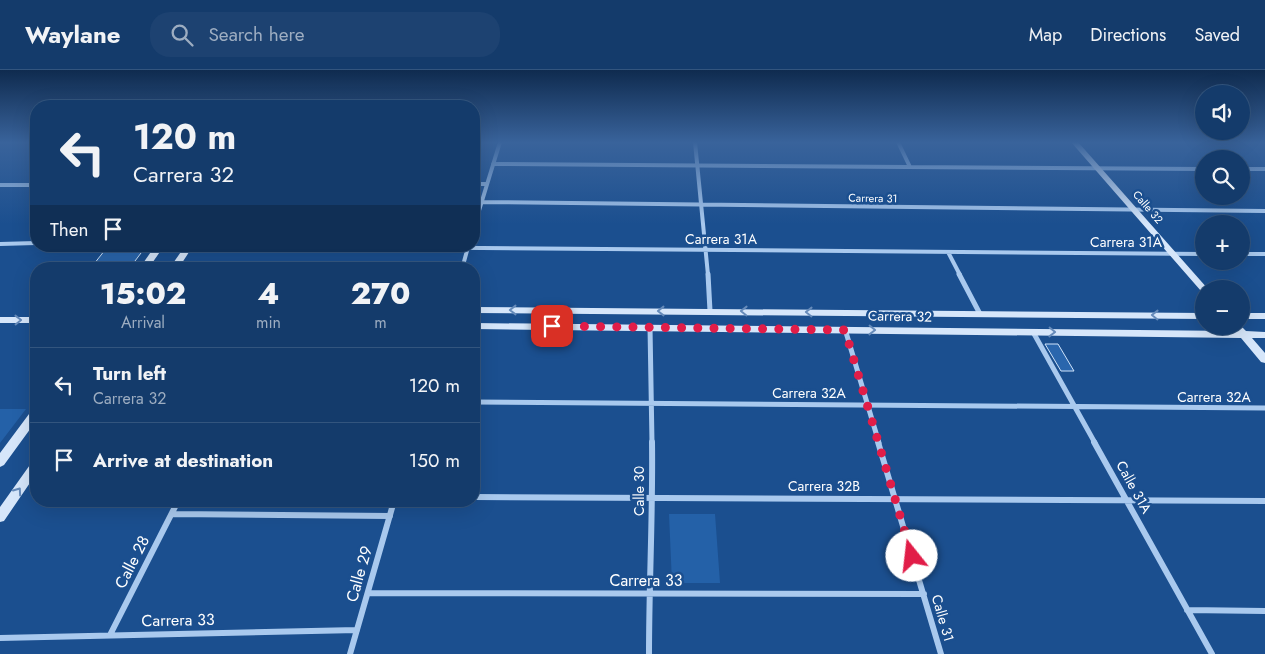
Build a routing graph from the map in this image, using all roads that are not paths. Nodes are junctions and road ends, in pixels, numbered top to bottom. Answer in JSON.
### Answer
{"nodes":[{"id":1,"x":491,"y":169,"type":"edge"},
{"id":2,"x":698,"y":169,"type":"edge"},
{"id":3,"x":1098,"y":169,"type":"edge"},
{"id":4,"x":480,"y":184,"type":"edge"},
{"id":5,"x":486,"y":184,"type":"junction"},
{"id":6,"x":0,"y":185,"type":"edge"},
{"id":7,"x":30,"y":185,"type":"edge"},
{"id":8,"x":481,"y":202,"type":"junction"},
{"id":9,"x":702,"y":204,"type":"junction"},
{"id":10,"x":480,"y":206,"type":"edge"},
{"id":11,"x":1133,"y":209,"type":"junction"},
{"id":12,"x":1265,"y":211,"type":"edge"},
{"id":13,"x":30,"y":243,"type":"edge"},
{"id":14,"x":0,"y":244,"type":"edge"},
{"id":15,"x":480,"y":247,"type":"edge"},
{"id":16,"x":706,"y":250,"type":"junction"},
{"id":17,"x":948,"y":252,"type":"junction"},
{"id":18,"x":1172,"y":254,"type":"junction"},
{"id":19,"x":1195,"y":254,"type":"edge"},
{"id":20,"x":1250,"y":254,"type":"edge"},
{"id":21,"x":1265,"y":254,"type":"edge"},
{"id":22,"x":1195,"y":280,"type":"edge"},
{"id":23,"x":480,"y":310,"type":"edge"},
{"id":24,"x":710,"y":311,"type":"junction"},
{"id":25,"x":980,"y":314,"type":"junction"},
{"id":26,"x":1195,"y":316,"type":"edge"},
{"id":27,"x":1250,"y":316,"type":"edge"},
{"id":28,"x":1265,"y":316,"type":"edge"},
{"id":29,"x":0,"y":320,"type":"edge"},
{"id":30,"x":30,"y":320,"type":"edge"},
{"id":31,"x":480,"y":326,"type":"edge"},
{"id":32,"x":650,"y":327,"type":"junction"},
{"id":33,"x":845,"y":330,"type":"junction"},
{"id":34,"x":1034,"y":332,"type":"junction"},
{"id":35,"x":1195,"y":334,"type":"edge"},
{"id":36,"x":1244,"y":335,"type":"edge"},
{"id":37,"x":1250,"y":335,"type":"edge"},
{"id":38,"x":1265,"y":335,"type":"edge"},
{"id":39,"x":1265,"y":359,"type":"edge"},
{"id":40,"x":480,"y":402,"type":"edge"},
{"id":41,"x":651,"y":404,"type":"junction"},
{"id":42,"x":867,"y":405,"type":"junction"},
{"id":43,"x":1074,"y":407,"type":"junction"},
{"id":44,"x":1265,"y":408,"type":"edge"},
{"id":45,"x":30,"y":422,"type":"edge"},
{"id":46,"x":0,"y":462,"type":"edge"},
{"id":47,"x":30,"y":473,"type":"edge"},
{"id":48,"x":480,"y":497,"type":"edge"},
{"id":49,"x":653,"y":498,"type":"junction"},
{"id":50,"x":895,"y":499,"type":"junction"},
{"id":51,"x":1127,"y":500,"type":"junction"},
{"id":52,"x":1265,"y":501,"type":"edge"},
{"id":53,"x":175,"y":507,"type":"edge"},
{"id":54,"x":392,"y":507,"type":"edge"},
{"id":55,"x":172,"y":514,"type":"junction"},
{"id":56,"x":390,"y":516,"type":"junction"},
{"id":57,"x":0,"y":517,"type":"edge"},
{"id":58,"x":368,"y":593,"type":"junction"},
{"id":59,"x":649,"y":594,"type":"junction"},
{"id":60,"x":924,"y":594,"type":"junction"},
{"id":61,"x":1187,"y":610,"type":"junction"},
{"id":62,"x":1265,"y":611,"type":"edge"},
{"id":63,"x":357,"y":630,"type":"junction"},
{"id":64,"x":110,"y":635,"type":"junction"},
{"id":65,"x":0,"y":638,"type":"edge"},
{"id":66,"x":350,"y":654,"type":"edge"},
{"id":67,"x":649,"y":654,"type":"edge"},
{"id":68,"x":941,"y":654,"type":"edge"},
{"id":69,"x":1212,"y":654,"type":"edge"}],
"edges":[{"from":1,"to":5,"type":"street"},
{"from":2,"to":9,"type":"street"},
{"from":3,"to":11,"type":"street","name":"Calle 32"},
{"from":4,"to":5,"type":"street"},
{"from":5,"to":8,"type":"street"},
{"from":6,"to":7,"type":"street"},
{"from":8,"to":9,"type":"street","name":"Carrera 31"},
{"from":8,"to":10,"type":"street"},
{"from":9,"to":11,"type":"street","name":"Carrera 31"},
{"from":9,"to":16,"type":"street"},
{"from":11,"to":12,"type":"street","name":"Carrera 31"},
{"from":11,"to":18,"type":"street","name":"Calle 32"},
{"from":13,"to":14,"type":"street"},
{"from":15,"to":16,"type":"street","name":"Carrera 31A"},
{"from":16,"to":17,"type":"street","name":"Carrera 31A"},
{"from":16,"to":24,"type":"street"},
{"from":17,"to":18,"type":"street","name":"Carrera 31A"},
{"from":17,"to":25,"type":"street"},
{"from":18,"to":19,"type":"street","name":"Carrera 31A"},
{"from":18,"to":22,"type":"street","name":"Calle 32"},
{"from":20,"to":21,"type":"street"},
{"from":24,"to":23,"type":"street","name":"Carrera 32","one_way":true},
{"from":25,"to":24,"type":"street","name":"Carrera 32","one_way":true},
{"from":26,"to":25,"type":"street","name":"Carrera 32","one_way":true},
{"from":27,"to":28,"type":"street"},
{"from":29,"to":30,"type":"street","one_way":true},
{"from":31,"to":32,"type":"street","name":"Carrera 32"},
{"from":32,"to":33,"type":"street","name":"Carrera 32"},
{"from":32,"to":41,"type":"street","name":"Calle 30"},
{"from":33,"to":34,"type":"street","name":"Carrera 32","one_way":true},
{"from":33,"to":42,"type":"street","name":"Calle 31"},
{"from":34,"to":35,"type":"street","name":"Carrera 32","one_way":true},
{"from":34,"to":43,"type":"street","name":"Calle 31A"},
{"from":36,"to":39,"type":"street"},
{"from":37,"to":38,"type":"street","name":"Carrera 32"},
{"from":40,"to":41,"type":"street","name":"Carrera 32A"},
{"from":41,"to":42,"type":"street","name":"Carrera 32A"},
{"from":41,"to":49,"type":"street","name":"Calle 30"},
{"from":42,"to":43,"type":"street","name":"Carrera 32A"},
{"from":42,"to":50,"type":"street","name":"Calle 31"},
{"from":43,"to":44,"type":"street","name":"Carrera 32A"},
{"from":43,"to":51,"type":"street","name":"Calle 31A"},
{"from":45,"to":46,"type":"street"},
{"from":57,"to":47,"type":"street","one_way":true},
{"from":48,"to":49,"type":"street","name":"Carrera 32B"},
{"from":49,"to":50,"type":"street","name":"Carrera 32B"},
{"from":49,"to":59,"type":"street","name":"Calle 30"},
{"from":50,"to":51,"type":"street","name":"Carrera 32B"},
{"from":50,"to":60,"type":"street","name":"Calle 31"},
{"from":51,"to":52,"type":"street","name":"Carrera 32B"},
{"from":51,"to":61,"type":"street","name":"Calle 31A"},
{"from":53,"to":55,"type":"street","name":"Calle 28"},
{"from":54,"to":56,"type":"street","name":"Calle 29"},
{"from":55,"to":56,"type":"street"},
{"from":55,"to":64,"type":"street","name":"Calle 28"},
{"from":56,"to":58,"type":"street","name":"Calle 29"},
{"from":58,"to":59,"type":"street","name":"Carrera 33"},
{"from":58,"to":63,"type":"street","name":"Calle 29"},
{"from":59,"to":60,"type":"street","name":"Carrera 33"},
{"from":59,"to":67,"type":"street","name":"Calle 30"},
{"from":60,"to":68,"type":"street","name":"Calle 31"},
{"from":61,"to":62,"type":"street"},
{"from":61,"to":69,"type":"street","name":"Calle 31A"},
{"from":63,"to":64,"type":"street","name":"Carrera 33"},
{"from":63,"to":66,"type":"street","name":"Calle 29"},
{"from":64,"to":65,"type":"street","name":"Carrera 33"}]}
